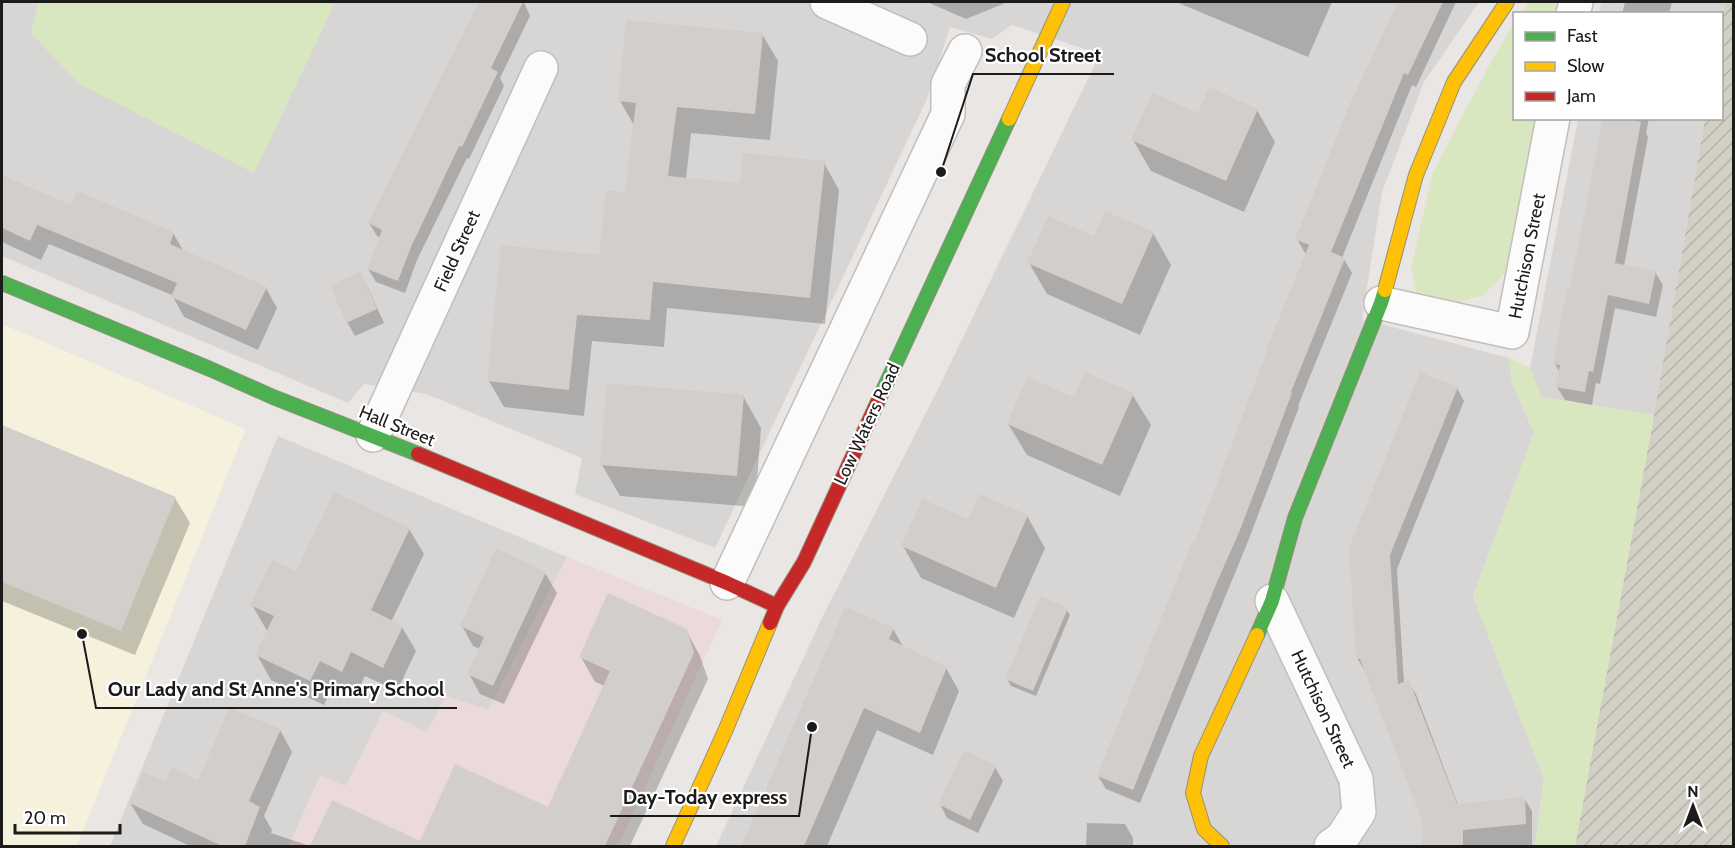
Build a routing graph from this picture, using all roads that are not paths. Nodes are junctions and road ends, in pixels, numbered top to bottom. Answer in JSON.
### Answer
{"nodes":[{"id":1,"x":827,"y":2,"type":"edge"},
{"id":2,"x":1063,"y":2,"type":"edge"},
{"id":3,"x":1507,"y":2,"type":"edge"},
{"id":4,"x":910,"y":39,"type":"dead end"},
{"id":5,"x":965,"y":51,"type":"dead end"},
{"id":6,"x":541,"y":68,"type":"dead end"},
{"id":7,"x":1553,"y":120,"type":"edge"},
{"id":8,"x":2,"y":283,"type":"edge"},
{"id":9,"x":1381,"y":303,"type":"junction"},
{"id":10,"x":373,"y":435,"type":"junction"},
{"id":11,"x":727,"y":583,"type":"junction"},
{"id":12,"x":1272,"y":601,"type":"junction"},
{"id":13,"x":777,"y":606,"type":"junction"},
{"id":14,"x":673,"y":846,"type":"edge"},
{"id":15,"x":1222,"y":846,"type":"edge"},
{"id":16,"x":1331,"y":846,"type":"edge"}],
"edges":[{"from":1,"to":4,"type":"street"},
{"from":2,"to":13,"type":"street","name":"Low Waters Road"},
{"from":3,"to":9,"type":"street"},
{"from":5,"to":11,"type":"street"},
{"from":6,"to":10,"type":"street","name":"Field Street"},
{"from":7,"to":9,"type":"street","name":"Hutchison Street"},
{"from":8,"to":10,"type":"street","name":"Hall Street"},
{"from":9,"to":12,"type":"street"},
{"from":10,"to":11,"type":"street","name":"Hall Street"},
{"from":11,"to":13,"type":"street","name":"Hall Street"},
{"from":12,"to":15,"type":"street"},
{"from":12,"to":16,"type":"street","name":"Hutchison Street"},
{"from":13,"to":14,"type":"street","name":"Low Waters Road"}]}
